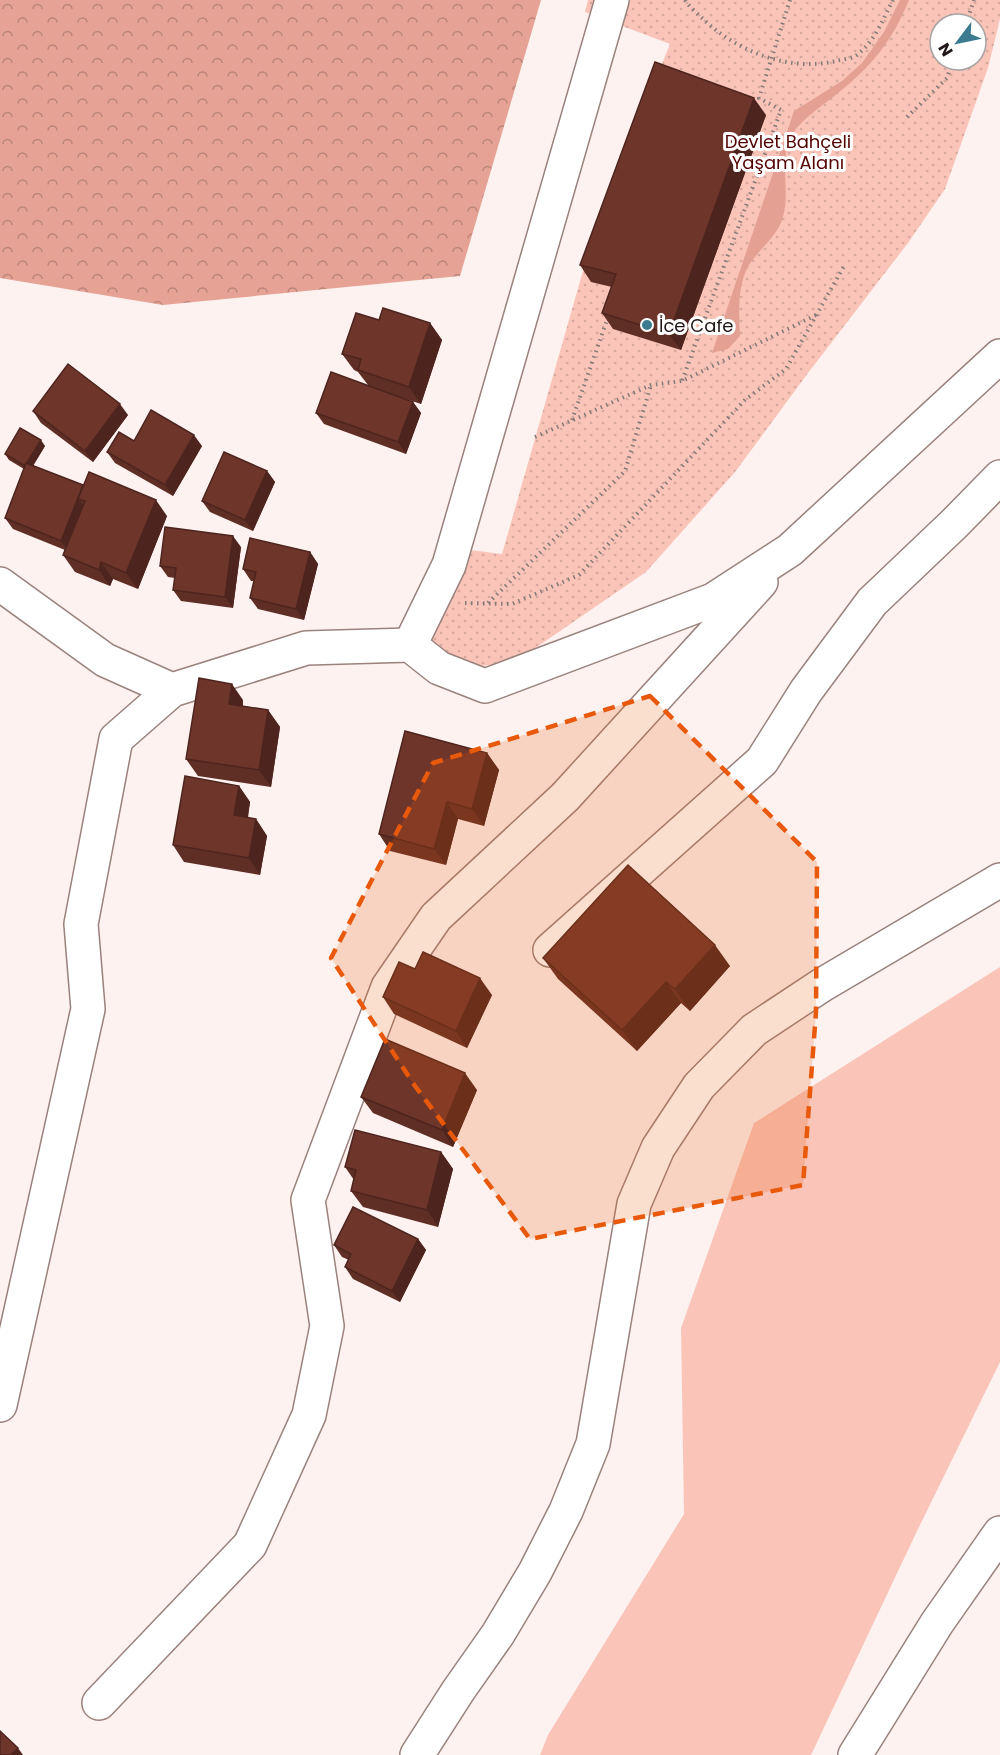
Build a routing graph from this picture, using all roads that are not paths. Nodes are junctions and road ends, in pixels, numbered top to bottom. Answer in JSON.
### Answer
{"nodes":[{"id":1,"x":612,"y":0,"type":"edge"},
{"id":2,"x":1000,"y":356,"type":"edge"},
{"id":3,"x":1000,"y":477,"type":"edge"},
{"id":4,"x":790,"y":550,"type":"junction"},
{"id":5,"x":0,"y":584,"type":"edge"},
{"id":6,"x":410,"y":645,"type":"junction"},
{"id":7,"x":172,"y":690,"type":"junction"},
{"id":8,"x":1000,"y":880,"type":"edge"},
{"id":9,"x":550,"y":950,"type":"edge"},
{"id":10,"x":0,"y":1405,"type":"edge"},
{"id":11,"x":1000,"y":1533,"type":"edge"},
{"id":12,"x":99,"y":1703,"type":"dead end"},
{"id":13,"x":417,"y":1755,"type":"edge"},
{"id":14,"x":855,"y":1755,"type":"edge"}],
"edges":[{"from":1,"to":6,"type":"street"},
{"from":2,"to":4,"type":"street"},
{"from":3,"to":9,"type":"street"},
{"from":4,"to":6,"type":"street"},
{"from":4,"to":12,"type":"street"},
{"from":5,"to":7,"type":"street"},
{"from":6,"to":7,"type":"street"},
{"from":7,"to":10,"type":"street"},
{"from":8,"to":13,"type":"street"},
{"from":11,"to":14,"type":"street"}]}
